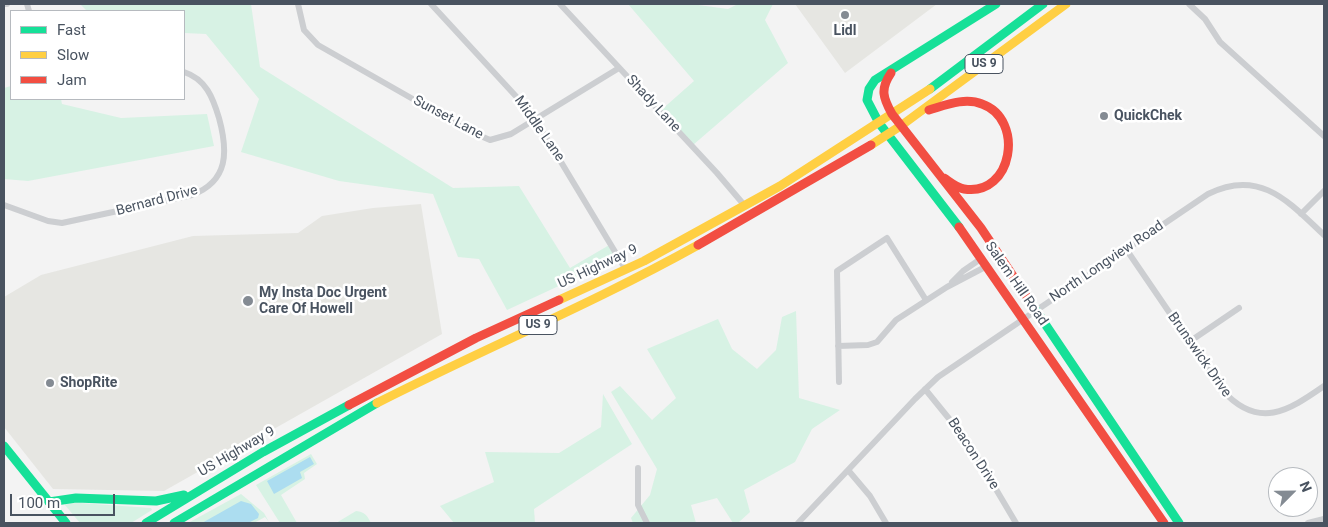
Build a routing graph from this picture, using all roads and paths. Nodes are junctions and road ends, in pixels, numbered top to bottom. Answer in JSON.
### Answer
{"nodes":[{"id":1,"x":298,"y":4,"type":"edge"},
{"id":2,"x":430,"y":4,"type":"edge"},
{"id":3,"x":560,"y":4,"type":"edge"},
{"id":4,"x":996,"y":4,"type":"edge"},
{"id":5,"x":1043,"y":4,"type":"edge"},
{"id":6,"x":1066,"y":4,"type":"edge"},
{"id":7,"x":1189,"y":4,"type":"edge"},
{"id":8,"x":984,"y":8,"type":"edge"},
{"id":9,"x":619,"y":68,"type":"junction"},
{"id":10,"x":894,"y":68,"type":"junction"},
{"id":11,"x":185,"y":73,"type":"edge"},
{"id":12,"x":892,"y":114,"type":"junction"},
{"id":13,"x":534,"y":119,"type":"junction"},
{"id":14,"x":879,"y":122,"type":"junction"},
{"id":15,"x":906,"y":122,"type":"junction"},
{"id":16,"x":889,"y":134,"type":"junction"},
{"id":17,"x":1324,"y":136,"type":"edge"},
{"id":18,"x":944,"y":178,"type":"junction"},
{"id":19,"x":1324,"y":191,"type":"edge"},
{"id":20,"x":4,"y":205,"type":"edge"},
{"id":21,"x":745,"y":206,"type":"junction"},
{"id":22,"x":1301,"y":214,"type":"junction"},
{"id":23,"x":1324,"y":234,"type":"edge"},
{"id":24,"x":993,"y":245,"type":"junction"},
{"id":25,"x":1126,"y":249,"type":"junction"},
{"id":26,"x":984,"y":262,"type":"junction"},
{"id":27,"x":626,"y":270,"type":"junction"},
{"id":28,"x":926,"y":300,"type":"junction"},
{"id":29,"x":1239,"y":308,"type":"dead end"},
{"id":30,"x":1035,"y":310,"type":"junction"},
{"id":31,"x":1024,"y":317,"type":"junction"},
{"id":32,"x":1189,"y":342,"type":"junction"},
{"id":33,"x":838,"y":346,"type":"junction"},
{"id":34,"x":839,"y":382,"type":"dead end"},
{"id":35,"x":1324,"y":386,"type":"edge"},
{"id":36,"x":925,"y":389,"type":"junction"},
{"id":37,"x":4,"y":446,"type":"edge"},
{"id":38,"x":638,"y":468,"type":"dead end"},
{"id":39,"x":848,"y":470,"type":"junction"},
{"id":40,"x":202,"y":488,"type":"junction"},
{"id":41,"x":49,"y":502,"type":"junction"},
{"id":42,"x":1324,"y":519,"type":"edge"},
{"id":43,"x":66,"y":523,"type":"edge"},
{"id":44,"x":146,"y":523,"type":"edge"},
{"id":45,"x":174,"y":523,"type":"edge"},
{"id":46,"x":647,"y":523,"type":"edge"},
{"id":47,"x":798,"y":523,"type":"edge"},
{"id":48,"x":886,"y":523,"type":"edge"},
{"id":49,"x":1016,"y":523,"type":"edge"},
{"id":50,"x":1164,"y":523,"type":"edge"},
{"id":51,"x":1179,"y":523,"type":"edge"},
{"id":52,"x":1308,"y":523,"type":"edge"}],
"edges":[{"from":1,"to":13,"type":"street","name":"Sunset Lane"},
{"from":2,"to":13,"type":"street","name":"Middle Lane"},
{"from":3,"to":9,"type":"street","name":"Shady Lane"},
{"from":4,"to":8,"type":"main road","name":"Salem Hill Road"},
{"from":5,"to":12,"type":"main road","name":"US Highway 9","number":"US 9"},
{"from":6,"to":15,"type":"main road","name":"US Highway 9","number":"US 9"},
{"from":7,"to":17,"type":"street"},
{"from":8,"to":10,"type":"main road","name":"Salem Hill Road"},
{"from":9,"to":13,"type":"street","name":"Sunset Lane"},
{"from":9,"to":21,"type":"street","name":"Shady Lane"},
{"from":10,"to":12,"type":"main road","name":"Salem Hill Road"},
{"from":10,"to":14,"type":"main road","name":"Salem Hill Road"},
{"from":11,"to":20,"type":"street","name":"Bernard Drive"},
{"from":12,"to":14,"type":"main road","name":"US Highway 9","number":"US 9"},
{"from":12,"to":15,"type":"main road","name":"Salem Hill Road"},
{"from":13,"to":27,"type":"street","name":"Middle Lane"},
{"from":14,"to":16,"type":"main road","name":"Salem Hill Road"},
{"from":14,"to":21,"type":"main road","name":"US Highway 9","number":"US 9"},
{"from":15,"to":16,"type":"main road","name":"US Highway 9","number":"US 9"},
{"from":15,"to":18,"type":"main road","name":"Salem Hill Road"},
{"from":15,"to":18,"type":"main road"},
{"from":16,"to":26,"type":"main road","name":"Salem Hill Road"},
{"from":16,"to":45,"type":"main road","name":"US Highway 9","number":"US 9"},
{"from":18,"to":24,"type":"main road","name":"Salem Hill Road"},
{"from":19,"to":22,"type":"street"},
{"from":21,"to":27,"type":"main road","name":"US Highway 9","number":"US 9"},
{"from":22,"to":23,"type":"street","name":"North Longview Road"},
{"from":22,"to":25,"type":"street","name":"North Longview Road"},
{"from":24,"to":26,"type":"main road"},
{"from":24,"to":30,"type":"main road","name":"Salem Hill Road"},
{"from":25,"to":30,"type":"street","name":"North Longview Road"},
{"from":25,"to":32,"type":"street","name":"Brunswick Drive"},
{"from":26,"to":28,"type":"street"},
{"from":26,"to":31,"type":"main road","name":"Salem Hill Road"},
{"from":27,"to":40,"type":"main road","name":"US Highway 9","number":"US 9"},
{"from":28,"to":33,"type":"street"},
{"from":28,"to":33,"type":"street"},
{"from":29,"to":32,"type":"street"},
{"from":30,"to":31,"type":"street","name":"North Longview Road"},
{"from":30,"to":51,"type":"main road","name":"Salem Hill Road"},
{"from":31,"to":36,"type":"street","name":"North Longview Road"},
{"from":31,"to":50,"type":"main road","name":"Salem Hill Road"},
{"from":32,"to":35,"type":"street","name":"Brunswick Drive"},
{"from":33,"to":34,"type":"street"},
{"from":36,"to":39,"type":"street","name":"North Longview Road"},
{"from":36,"to":49,"type":"street","name":"Beacon Drive"},
{"from":37,"to":41,"type":"main road"},
{"from":38,"to":46,"type":"street"},
{"from":39,"to":47,"type":"street","name":"North Longview Road"},
{"from":39,"to":48,"type":"street"},
{"from":40,"to":41,"type":"main road"},
{"from":40,"to":44,"type":"main road","name":"US Highway 9","number":"US 9"},
{"from":41,"to":43,"type":"main road"},
{"from":42,"to":52,"type":"street"}]}
